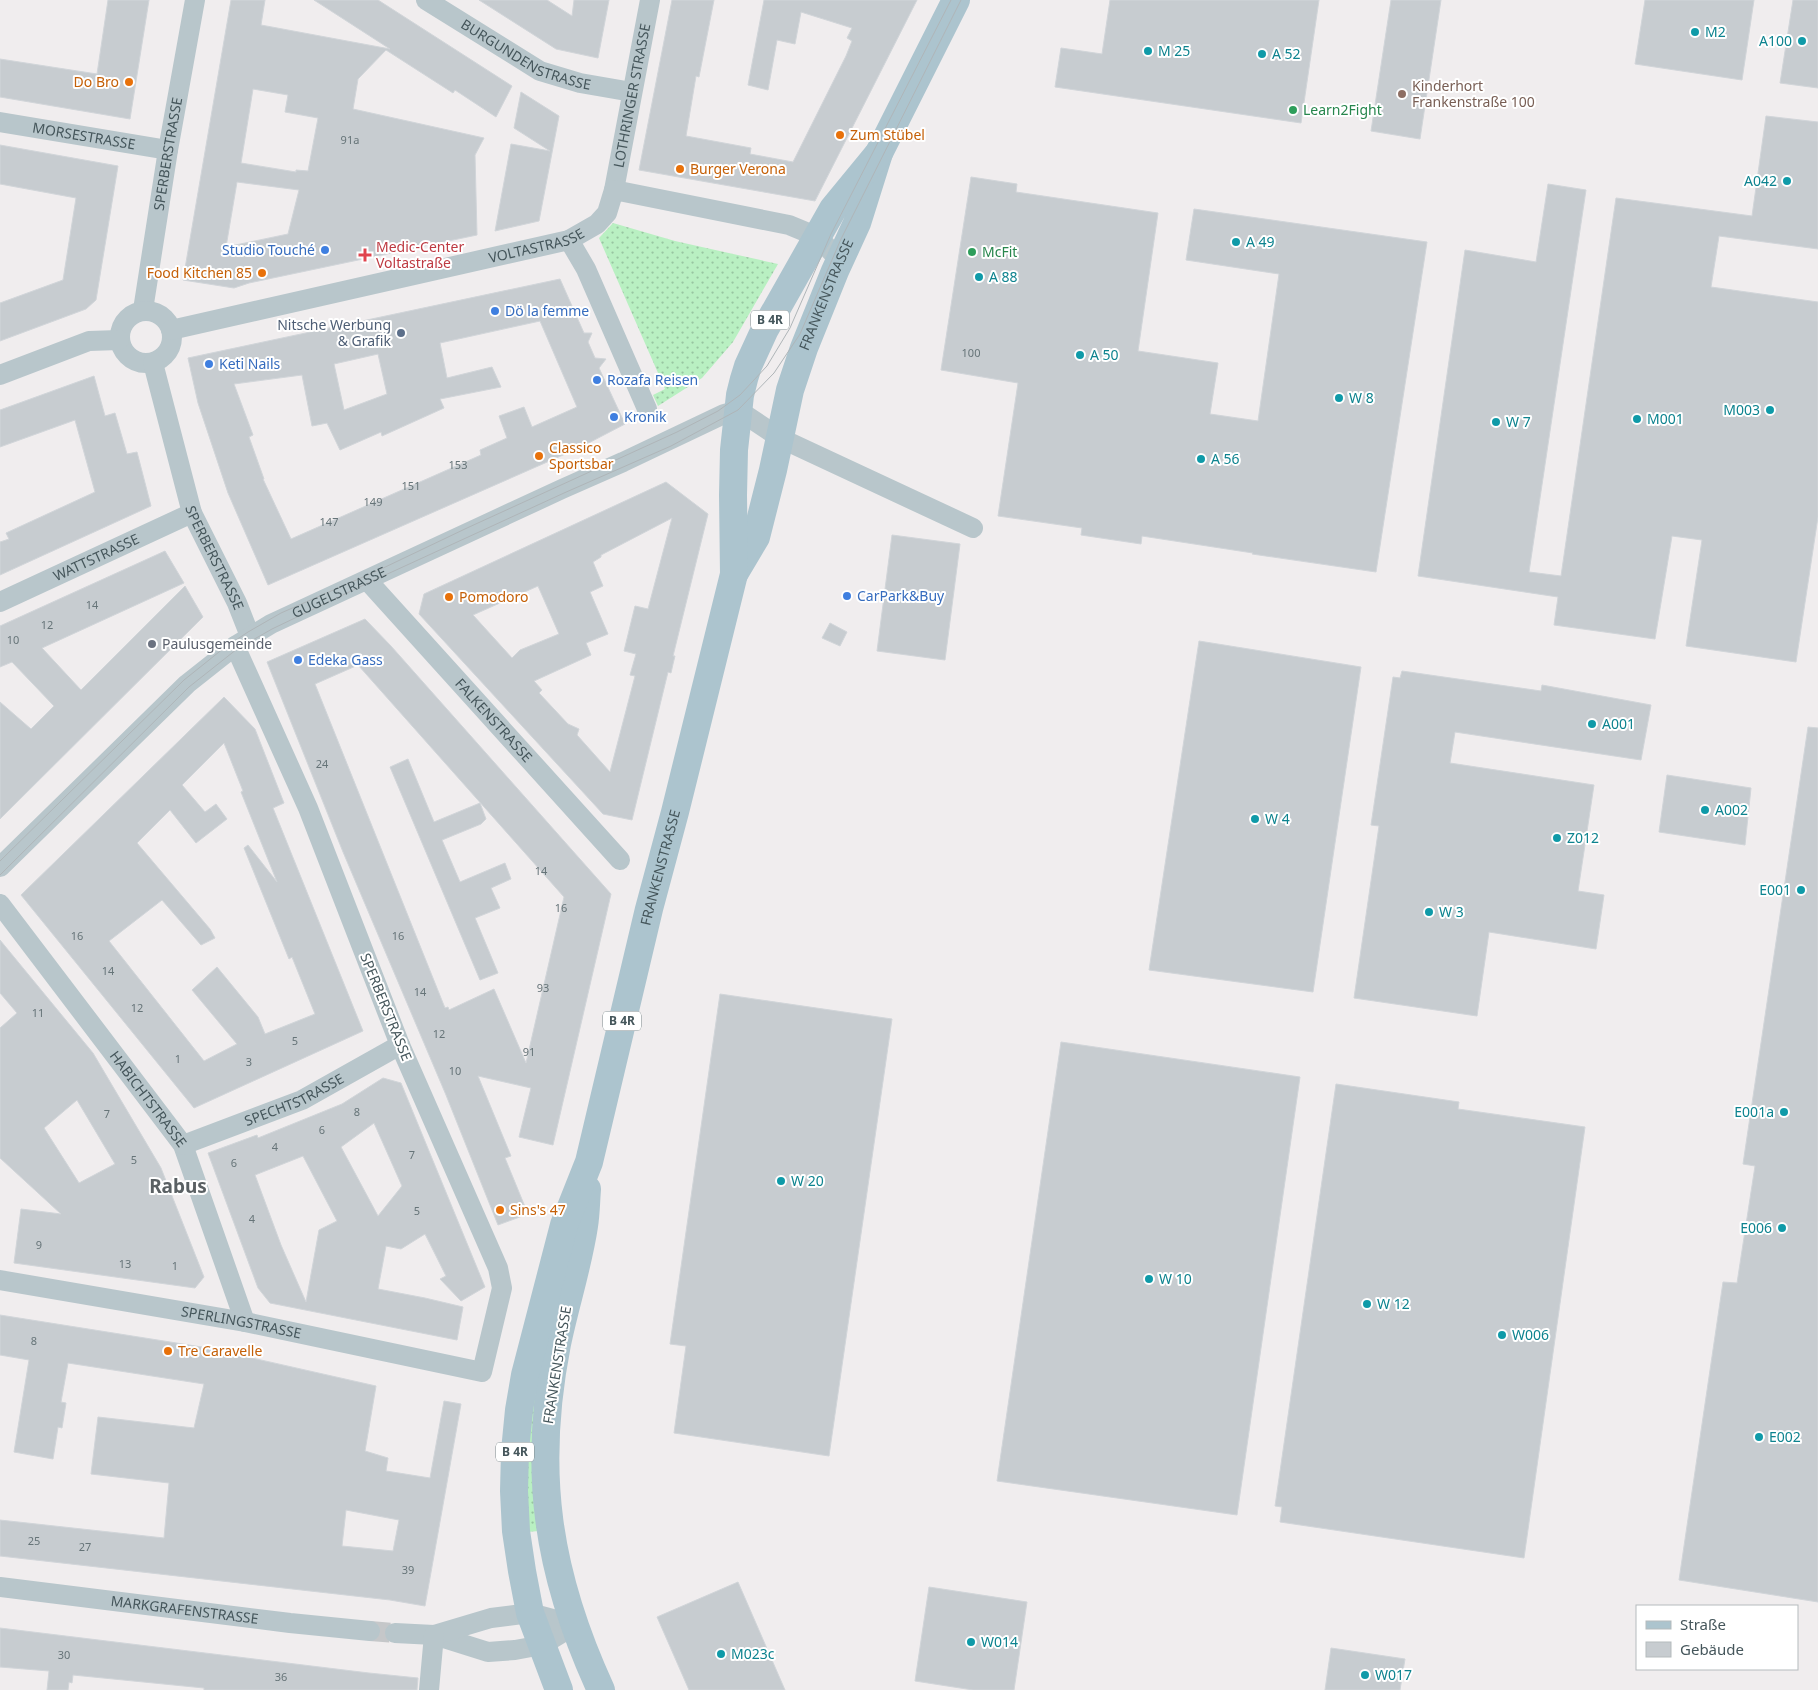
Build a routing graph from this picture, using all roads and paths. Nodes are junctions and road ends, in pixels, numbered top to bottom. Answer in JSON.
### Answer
{"nodes":[{"id":1,"x":195,"y":0,"type":"edge"},
{"id":2,"x":426,"y":0,"type":"edge"},
{"id":3,"x":650,"y":0,"type":"edge"},
{"id":4,"x":956,"y":0,"type":"edge"},
{"id":5,"x":632,"y":92,"type":"junction"},
{"id":6,"x":0,"y":122,"type":"edge"},
{"id":7,"x":168,"y":150,"type":"junction"},
{"id":8,"x":879,"y":153,"type":"junction"},
{"id":9,"x":614,"y":190,"type":"junction"},
{"id":10,"x":818,"y":236,"type":"junction"},
{"id":11,"x":569,"y":240,"type":"junction"},
{"id":12,"x":840,"y":261,"type":"junction"},
{"id":13,"x":143,"y":310,"type":"junction"},
{"id":14,"x":171,"y":330,"type":"junction"},
{"id":15,"x":119,"y":340,"type":"junction"},
{"id":16,"x":153,"y":362,"type":"junction"},
{"id":17,"x":0,"y":375,"type":"edge"},
{"id":18,"x":646,"y":409,"type":"dead end"},
{"id":19,"x":738,"y":410,"type":"junction"},
{"id":20,"x":780,"y":438,"type":"junction"},
{"id":21,"x":192,"y":513,"type":"junction"},
{"id":22,"x":973,"y":528,"type":"dead end"},
{"id":23,"x":734,"y":574,"type":"junction"},
{"id":24,"x":367,"y":580,"type":"junction"},
{"id":25,"x":0,"y":602,"type":"edge"},
{"id":26,"x":243,"y":641,"type":"junction"},
{"id":27,"x":620,"y":860,"type":"dead end"},
{"id":28,"x":0,"y":867,"type":"edge"},
{"id":29,"x":0,"y":904,"type":"edge"},
{"id":30,"x":400,"y":1045,"type":"junction"},
{"id":31,"x":183,"y":1146,"type":"junction"},
{"id":32,"x":589,"y":1162,"type":"junction"},
{"id":33,"x":0,"y":1280,"type":"edge"},
{"id":34,"x":245,"y":1322,"type":"junction"},
{"id":35,"x":482,"y":1372,"type":"joint"},
{"id":36,"x":0,"y":1587,"type":"edge"},
{"id":37,"x":530,"y":1613,"type":"junction"},
{"id":38,"x":575,"y":1625,"type":"junction"},
{"id":39,"x":370,"y":1631,"type":"tunnel mouth"},
{"id":40,"x":395,"y":1633,"type":"tunnel mouth"},
{"id":41,"x":434,"y":1636,"type":"junction"},
{"id":42,"x":542,"y":1645,"type":"junction"},
{"id":43,"x":429,"y":1690,"type":"edge"},
{"id":44,"x":559,"y":1690,"type":"edge"},
{"id":45,"x":601,"y":1690,"type":"edge"}],
"edges":[{"from":1,"to":7,"type":"street","name":"SPERBERSTRASSE"},
{"from":2,"to":5,"type":"street","name":"BURGUNDENSTRASSE"},
{"from":3,"to":5,"type":"street","name":"LOTHRINGER STRASSE"},
{"from":4,"to":8,"type":"main road","name":"FRANKENSTRASSE","number":"B 4R"},
{"from":5,"to":9,"type":"street","name":"LOTHRINGER STRASSE"},
{"from":6,"to":7,"type":"street","name":"MORSESTRASSE"},
{"from":7,"to":13,"type":"street","name":"SPERBERSTRASSE"},
{"from":8,"to":10,"type":"main road","name":"FRANKENSTRASSE","number":"B 4R"},
{"from":8,"to":12,"type":"main road","name":"FRANKENSTRASSE","number":"B 4R"},
{"from":9,"to":10,"type":"street"},
{"from":9,"to":11,"type":"street","name":"VOLTASTRASSE"},
{"from":10,"to":12,"type":"street"},
{"from":10,"to":19,"type":"main road","name":"FRANKENSTRASSE","number":"B 4R"},
{"from":11,"to":14,"type":"street","name":"VOLTASTRASSE"},
{"from":11,"to":18,"type":"street"},
{"from":12,"to":20,"type":"main road","name":"FRANKENSTRASSE","number":"B 4R"},
{"from":13,"to":14,"type":"street"},
{"from":13,"to":15,"type":"street"},
{"from":14,"to":16,"type":"street"},
{"from":15,"to":16,"type":"street"},
{"from":15,"to":17,"type":"street"},
{"from":16,"to":21,"type":"street","name":"SPERBERSTRASSE"},
{"from":19,"to":20,"type":"street"},
{"from":19,"to":23,"type":"main road","name":"FRANKENSTRASSE","number":"B 4R"},
{"from":19,"to":24,"type":"street","name":"GUGELSTRASSE"},
{"from":20,"to":22,"type":"street"},
{"from":20,"to":23,"type":"main road","name":"FRANKENSTRASSE","number":"B 4R"},
{"from":21,"to":25,"type":"street","name":"WATTSTRASSE"},
{"from":21,"to":26,"type":"street","name":"SPERBERSTRASSE"},
{"from":23,"to":32,"type":"main road","name":"FRANKENSTRASSE","number":"B 4R"},
{"from":24,"to":26,"type":"street","name":"GUGELSTRASSE"},
{"from":24,"to":27,"type":"street","name":"FALKENSTRASSE"},
{"from":26,"to":28,"type":"street","name":"GUGELSTRASSE"},
{"from":26,"to":30,"type":"street","name":"SPERBERSTRASSE"},
{"from":29,"to":31,"type":"street","name":"HABICHTSTRASSE"},
{"from":30,"to":31,"type":"street","name":"SPECHTSTRASSE"},
{"from":30,"to":35,"type":"street","name":"SPERBERSTRASSE"},
{"from":31,"to":34,"type":"street","name":"HABICHTSTRASSE"},
{"from":32,"to":37,"type":"main road","name":"FRANKENSTRASSE","number":"B 4R"},
{"from":32,"to":38,"type":"main road","name":"FRANKENSTRASSE","number":"B 4R"},
{"from":33,"to":34,"type":"street","name":"SPERLINGSTRASSE"},
{"from":34,"to":35,"type":"street","name":"SPERLINGSTRASSE"},
{"from":36,"to":39,"type":"street","name":"MARKGRAFENSTRASSE"},
{"from":37,"to":38,"type":"street"},
{"from":37,"to":41,"type":"street"},
{"from":37,"to":42,"type":"main road","number":"B 4R"},
{"from":38,"to":42,"type":"street"},
{"from":38,"to":45,"type":"main road","number":"B 4R"},
{"from":40,"to":41,"type":"street"},
{"from":41,"to":42,"type":"street"},
{"from":41,"to":43,"type":"street"},
{"from":42,"to":44,"type":"main road","number":"B 4R"}]}
